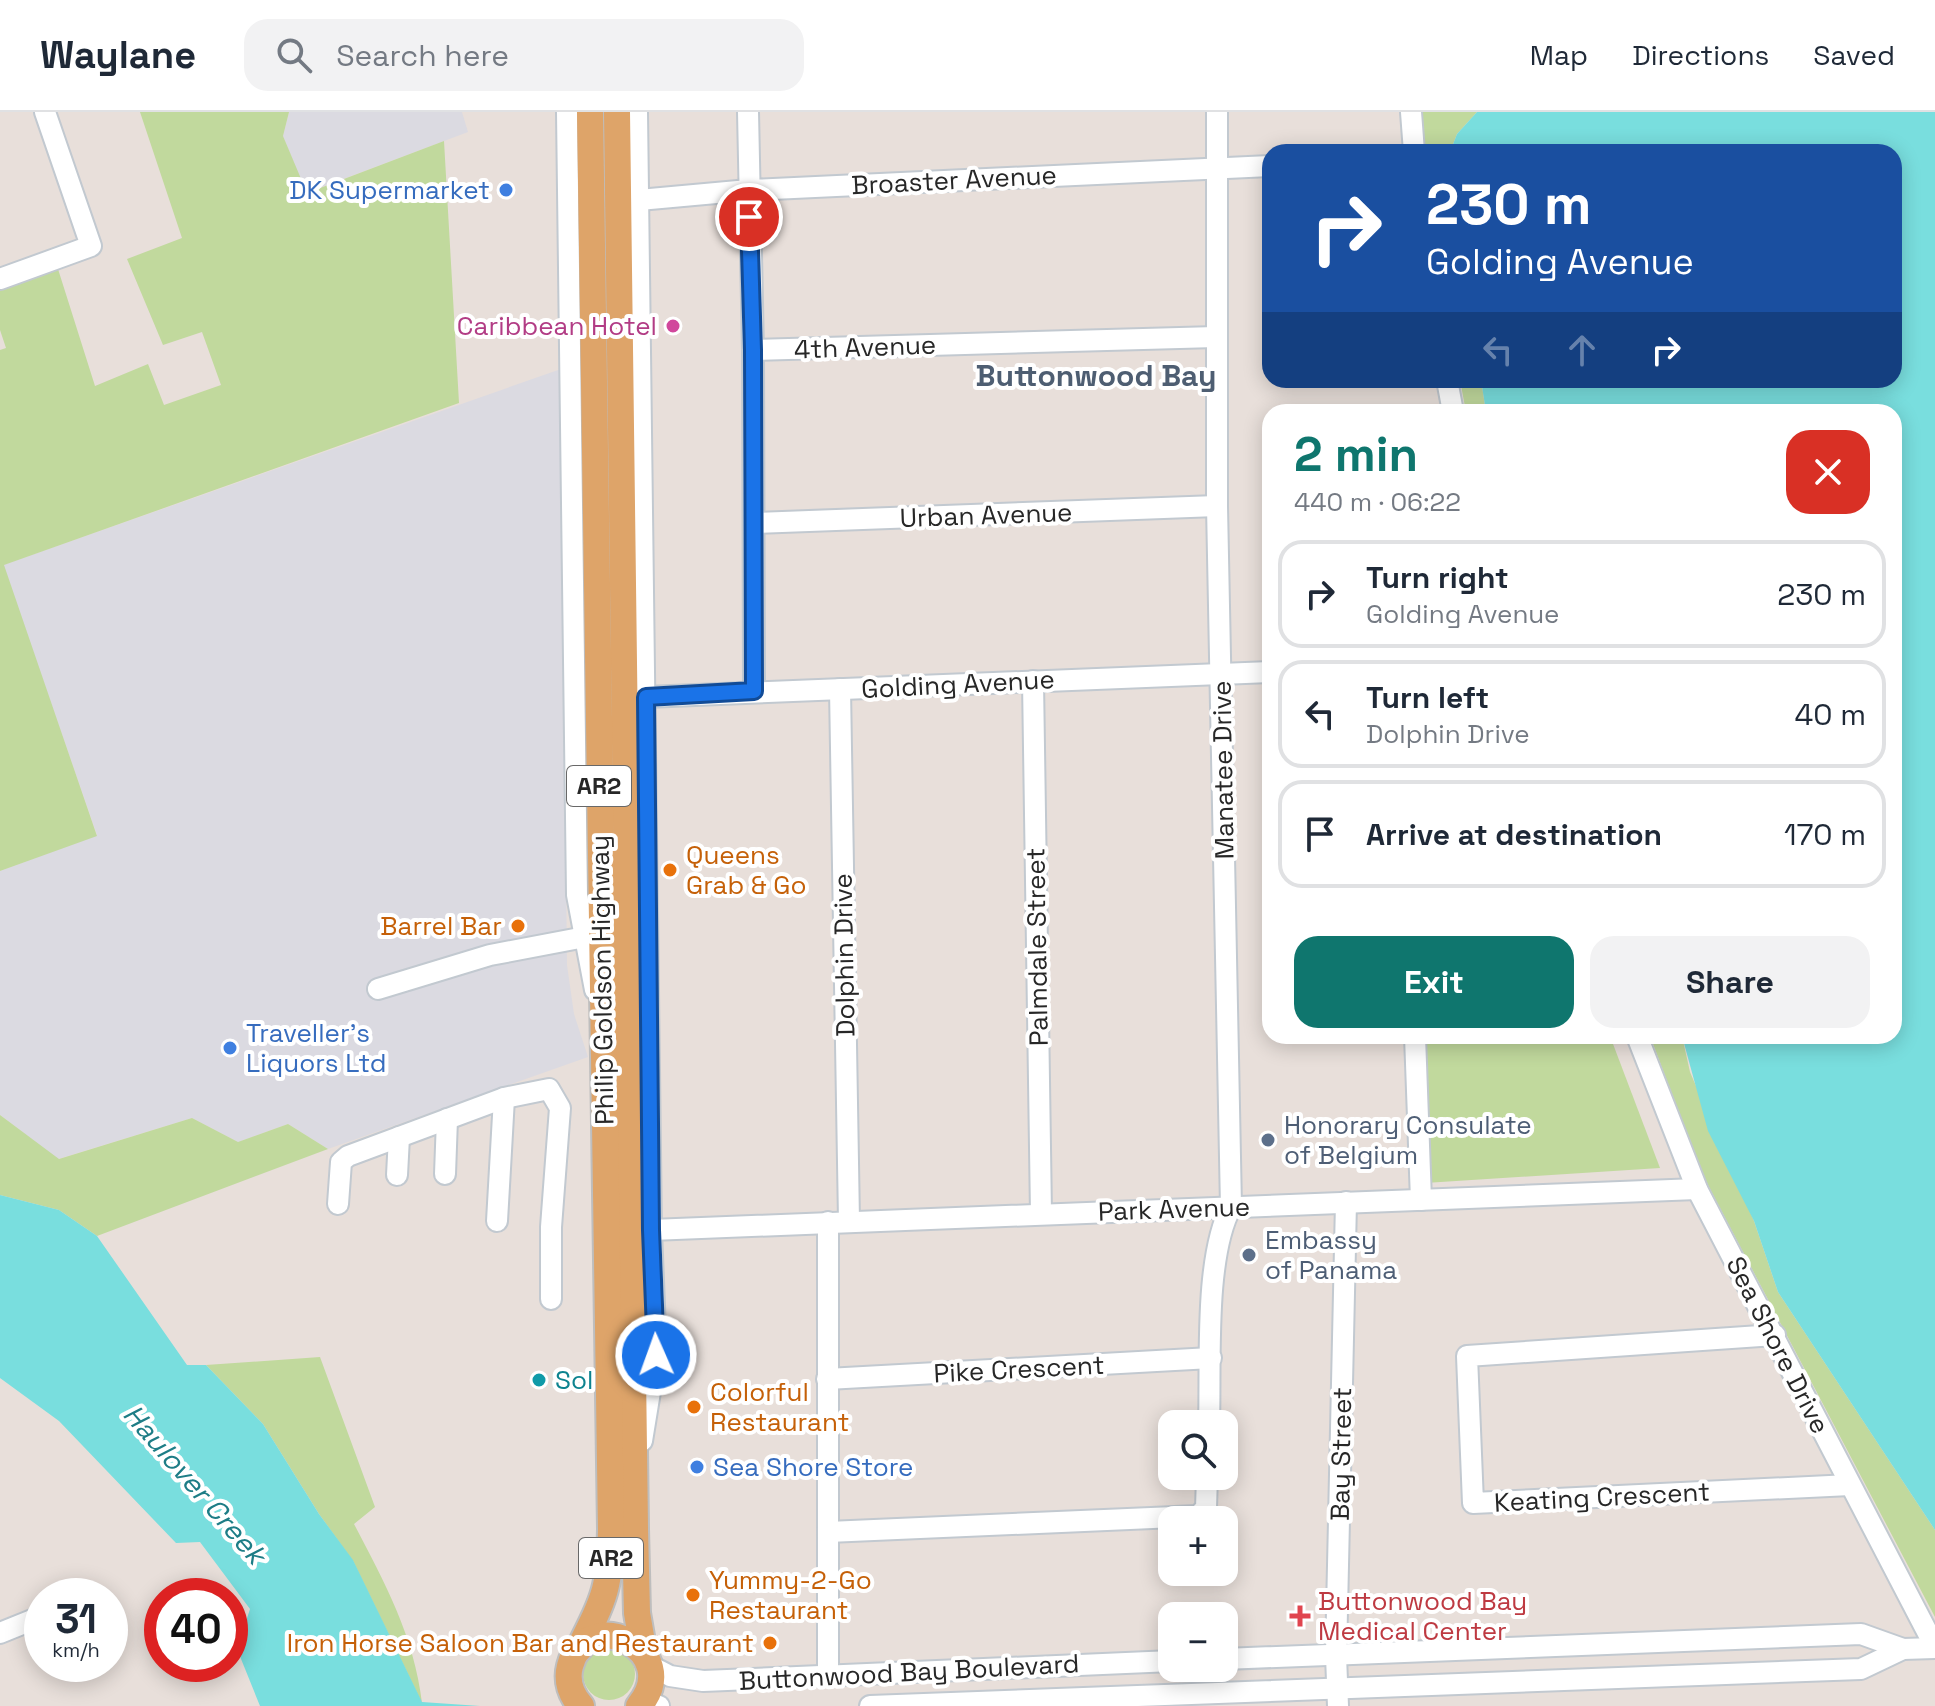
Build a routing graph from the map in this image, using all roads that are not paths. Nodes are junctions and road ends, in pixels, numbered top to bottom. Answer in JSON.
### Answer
{"nodes":[{"id":1,"x":45,"y":112,"type":"edge"},
{"id":2,"x":567,"y":112,"type":"edge"},
{"id":3,"x":590,"y":112,"type":"edge"},
{"id":4,"x":617,"y":112,"type":"edge"},
{"id":5,"x":637,"y":112,"type":"edge"},
{"id":6,"x":748,"y":112,"type":"edge"},
{"id":7,"x":1217,"y":112,"type":"edge"},
{"id":8,"x":1411,"y":112,"type":"edge"},
{"id":9,"x":1413,"y":144,"type":"edge"},
{"id":10,"x":1262,"y":166,"type":"edge"},
{"id":11,"x":1218,"y":168,"type":"junction"},
{"id":12,"x":749,"y":190,"type":"junction"},
{"id":13,"x":639,"y":200,"type":"junction"},
{"id":14,"x":0,"y":279,"type":"edge"},
{"id":15,"x":1216,"y":337,"type":"junction"},
{"id":16,"x":753,"y":350,"type":"junction"},
{"id":17,"x":1217,"y":506,"type":"junction"},
{"id":18,"x":754,"y":523,"type":"junction"},
{"id":19,"x":1262,"y":672,"type":"edge"},
{"id":20,"x":1221,"y":673,"type":"junction"},
{"id":21,"x":1033,"y":681,"type":"junction"},
{"id":22,"x":840,"y":689,"type":"junction"},
{"id":23,"x":754,"y":691,"type":"junction"},
{"id":24,"x":646,"y":697,"type":"junction"},
{"id":25,"x":585,"y":937,"type":"junction"},
{"id":26,"x":378,"y":989,"type":"dead end"},
{"id":27,"x":602,"y":1031,"type":"junction"},
{"id":28,"x":1415,"y":1044,"type":"edge"},
{"id":29,"x":1640,"y":1044,"type":"edge"},
{"id":30,"x":504,"y":1098,"type":"junction"},
{"id":31,"x":447,"y":1119,"type":"junction"},
{"id":32,"x":399,"y":1137,"type":"junction"},
{"id":33,"x":445,"y":1174,"type":"dead end"},
{"id":34,"x":397,"y":1175,"type":"dead end"},
{"id":35,"x":1697,"y":1189,"type":"junction"},
{"id":36,"x":1421,"y":1200,"type":"junction"},
{"id":37,"x":1346,"y":1202,"type":"junction"},
{"id":38,"x":338,"y":1204,"type":"dead end"},
{"id":39,"x":1231,"y":1207,"type":"junction"},
{"id":40,"x":1041,"y":1214,"type":"junction"},
{"id":41,"x":497,"y":1221,"type":"dead end"},
{"id":42,"x":849,"y":1221,"type":"junction"},
{"id":43,"x":828,"y":1222,"type":"junction"},
{"id":44,"x":651,"y":1230,"type":"junction"},
{"id":45,"x":551,"y":1299,"type":"dead end"},
{"id":46,"x":1775,"y":1335,"type":"junction"},
{"id":47,"x":1211,"y":1358,"type":"junction"},
{"id":48,"x":827,"y":1379,"type":"junction"},
{"id":49,"x":1209,"y":1410,"type":"edge"},
{"id":50,"x":1850,"y":1485,"type":"junction"},
{"id":51,"x":635,"y":1488,"type":"junction"},
{"id":52,"x":1205,"y":1490,"type":"edge"},
{"id":53,"x":828,"y":1532,"type":"junction"},
{"id":54,"x":24,"y":1623,"type":"edge"},
{"id":55,"x":0,"y":1633,"type":"edge"},
{"id":56,"x":1935,"y":1647,"type":"edge"},
{"id":57,"x":579,"y":1649,"type":"junction"},
{"id":58,"x":1903,"y":1649,"type":"junction"},
{"id":59,"x":1336,"y":1656,"type":"junction"},
{"id":60,"x":646,"y":1659,"type":"junction"},
{"id":61,"x":1238,"y":1659,"type":"edge"},
{"id":62,"x":1158,"y":1661,"type":"edge"},
{"id":63,"x":1066,"y":1664,"type":"junction"},
{"id":64,"x":828,"y":1676,"type":"junction"},
{"id":65,"x":1338,"y":1698,"type":"edge"},
{"id":66,"x":1066,"y":1703,"type":"edge"},
{"id":67,"x":578,"y":1704,"type":"edge"},
{"id":68,"x":647,"y":1704,"type":"edge"},
{"id":69,"x":870,"y":1706,"type":"edge"}],
"edges":[{"from":1,"to":14,"type":"street"},
{"from":2,"to":25,"type":"street"},
{"from":3,"to":27,"type":"main road","name":"Philip Goldson Highway","number":"AR2"},
{"from":4,"to":51,"type":"main road","name":"Philip Goldson Highway","number":"AR2"},
{"from":5,"to":13,"type":"street"},
{"from":6,"to":12,"type":"street"},
{"from":7,"to":11,"type":"street","name":"Manatee Drive"},
{"from":8,"to":9,"type":"street"},
{"from":10,"to":11,"type":"street","name":"Broaster Avenue"},
{"from":11,"to":12,"type":"street","name":"Broaster Avenue"},
{"from":11,"to":15,"type":"street","name":"Manatee Drive"},
{"from":12,"to":13,"type":"street","name":"Broaster Avenue"},
{"from":12,"to":16,"type":"street"},
{"from":13,"to":24,"type":"street"},
{"from":15,"to":16,"type":"street","name":"4th Avenue"},
{"from":15,"to":17,"type":"street","name":"Manatee Drive"},
{"from":16,"to":18,"type":"street"},
{"from":17,"to":18,"type":"street","name":"Urban Avenue"},
{"from":17,"to":20,"type":"street","name":"Manatee Drive"},
{"from":18,"to":23,"type":"street"},
{"from":19,"to":20,"type":"street","name":"Golding Avenue"},
{"from":20,"to":21,"type":"street","name":"Golding Avenue"},
{"from":20,"to":39,"type":"street","name":"Manatee Drive"},
{"from":21,"to":22,"type":"street","name":"Golding Avenue"},
{"from":21,"to":40,"type":"street","name":"Palmdale Street"},
{"from":22,"to":23,"type":"street","name":"Golding Avenue"},
{"from":22,"to":42,"type":"street","name":"Dolphin Drive"},
{"from":23,"to":24,"type":"street","name":"Golding Avenue"},
{"from":24,"to":44,"type":"street"},
{"from":25,"to":26,"type":"street"},
{"from":25,"to":27,"type":"street"},
{"from":27,"to":57,"type":"main road","name":"Philip Goldson Highway","number":"AR2"},
{"from":28,"to":36,"type":"street"},
{"from":29,"to":35,"type":"street","name":"Sea Shore Drive"},
{"from":30,"to":31,"type":"street"},
{"from":30,"to":41,"type":"street"},
{"from":30,"to":45,"type":"street"},
{"from":31,"to":32,"type":"street"},
{"from":31,"to":33,"type":"street"},
{"from":32,"to":34,"type":"street"},
{"from":32,"to":38,"type":"street"},
{"from":35,"to":36,"type":"street","name":"Park Avenue"},
{"from":35,"to":46,"type":"street","name":"Sea Shore Drive"},
{"from":36,"to":37,"type":"street","name":"Park Avenue"},
{"from":37,"to":39,"type":"street","name":"Park Avenue"},
{"from":37,"to":59,"type":"street","name":"Bay Street"},
{"from":39,"to":40,"type":"street","name":"Park Avenue"},
{"from":39,"to":47,"type":"street","name":"Manatee Drive"},
{"from":40,"to":42,"type":"street","name":"Park Avenue"},
{"from":42,"to":43,"type":"street","name":"Park Avenue"},
{"from":43,"to":44,"type":"street","name":"Park Avenue"},
{"from":43,"to":48,"type":"street"},
{"from":44,"to":51,"type":"street"},
{"from":46,"to":50,"type":"street","name":"Sea Shore Drive"},
{"from":46,"to":50,"type":"street","name":"Keating Crescent"},
{"from":47,"to":48,"type":"street","name":"Pike Crescent"},
{"from":47,"to":49,"type":"street","name":"Manatee Drive"},
{"from":48,"to":53,"type":"street"},
{"from":50,"to":56,"type":"street","name":"Sea Shore Drive"},
{"from":51,"to":60,"type":"main road","name":"Philip Goldson Highway","number":"AR2"},
{"from":52,"to":53,"type":"street"},
{"from":53,"to":64,"type":"street"},
{"from":54,"to":55,"type":"street"},
{"from":56,"to":58,"type":"street","name":"Buttonwood Bay Boulevard"},
{"from":57,"to":60,"type":"main road"},
{"from":57,"to":67,"type":"main road","name":"Philip Goldson Highway"},
{"from":58,"to":59,"type":"street","name":"Buttonwood Bay Boulevard"},
{"from":58,"to":65,"type":"street","name":"Buttonwood Bay Boulevard"},
{"from":59,"to":61,"type":"street","name":"Buttonwood Bay Boulevard"},
{"from":59,"to":65,"type":"street","name":"Bay Street"},
{"from":60,"to":64,"type":"street","name":"Buttonwood Bay Boulevard"},
{"from":60,"to":68,"type":"main road","name":"Philip Goldson Highway"},
{"from":62,"to":63,"type":"street","name":"Buttonwood Bay Boulevard"},
{"from":63,"to":64,"type":"street","name":"Buttonwood Bay Boulevard"},
{"from":63,"to":66,"type":"street"},
{"from":65,"to":66,"type":"street","name":"Buttonwood Bay Boulevard"},
{"from":66,"to":69,"type":"street","name":"Buttonwood Bay Boulevard"}]}
